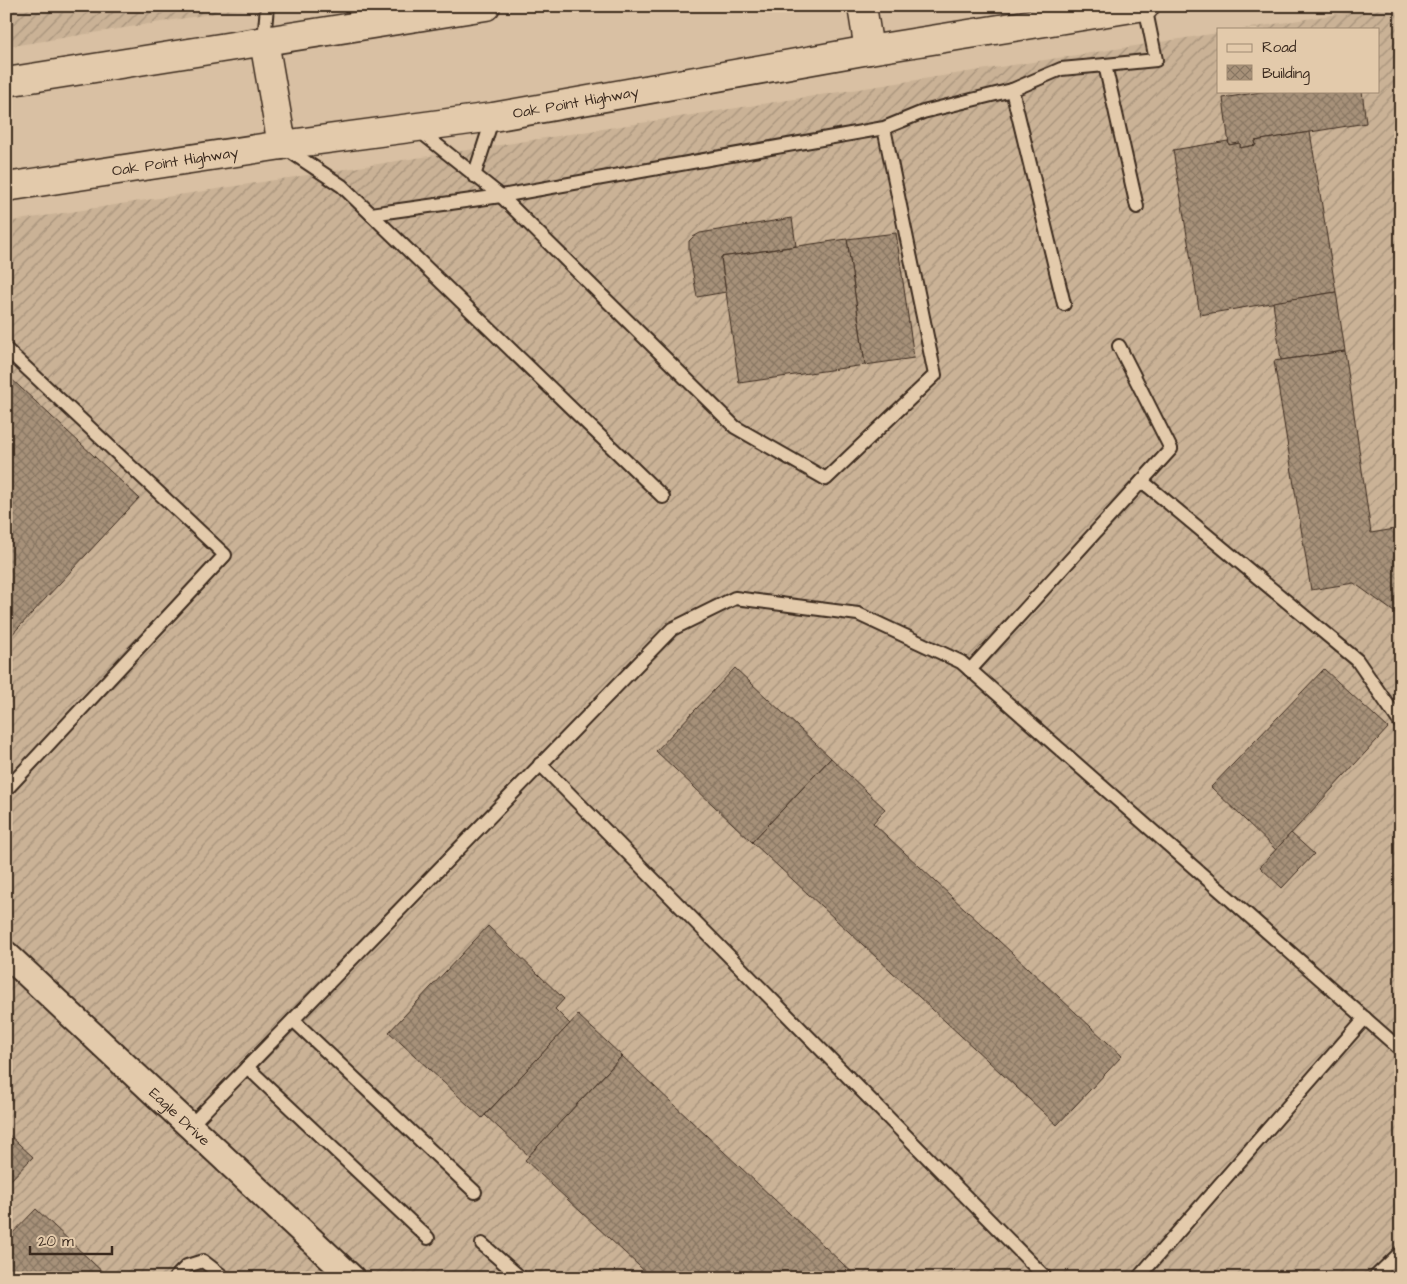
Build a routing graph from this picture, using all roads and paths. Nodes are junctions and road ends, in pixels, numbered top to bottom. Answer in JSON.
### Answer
{"nodes":[{"id":1,"x":267,"y":6,"type":"edge"},
{"id":2,"x":486,"y":6,"type":"edge"},
{"id":3,"x":862,"y":6,"type":"edge"},
{"id":4,"x":1145,"y":6,"type":"edge"},
{"id":5,"x":264,"y":41,"type":"junction"},
{"id":6,"x":869,"y":50,"type":"junction"},
{"id":7,"x":1105,"y":65,"type":"junction"},
{"id":8,"x":6,"y":82,"type":"edge"},
{"id":9,"x":1012,"y":90,"type":"junction"},
{"id":10,"x":493,"y":117,"type":"junction"},
{"id":11,"x":415,"y":127,"type":"junction"},
{"id":12,"x":884,"y":128,"type":"junction"},
{"id":13,"x":282,"y":145,"type":"junction"},
{"id":14,"x":474,"y":176,"type":"junction"},
{"id":15,"x":6,"y":187,"type":"edge"},
{"id":16,"x":501,"y":196,"type":"junction"},
{"id":17,"x":1137,"y":207,"type":"dead end"},
{"id":18,"x":371,"y":214,"type":"junction"},
{"id":19,"x":1064,"y":304,"type":"dead end"},
{"id":20,"x":1119,"y":346,"type":"dead end"},
{"id":21,"x":6,"y":349,"type":"edge"},
{"id":22,"x":1142,"y":481,"type":"junction"},
{"id":23,"x":663,"y":497,"type":"dead end"},
{"id":24,"x":970,"y":670,"type":"junction"},
{"id":25,"x":1401,"y":724,"type":"edge"},
{"id":26,"x":540,"y":764,"type":"junction"},
{"id":27,"x":6,"y":790,"type":"edge"},
{"id":28,"x":6,"y":954,"type":"edge"},
{"id":29,"x":1365,"y":1018,"type":"junction"},
{"id":30,"x":293,"y":1020,"type":"junction"},
{"id":31,"x":1401,"y":1050,"type":"edge"},
{"id":32,"x":247,"y":1067,"type":"junction"},
{"id":33,"x":190,"y":1126,"type":"junction"},
{"id":34,"x":475,"y":1192,"type":"dead end"},
{"id":35,"x":428,"y":1238,"type":"dead end"},
{"id":36,"x":482,"y":1244,"type":"dead end"},
{"id":37,"x":1401,"y":1252,"type":"edge"},
{"id":38,"x":174,"y":1278,"type":"edge"},
{"id":39,"x":225,"y":1278,"type":"edge"},
{"id":40,"x":352,"y":1278,"type":"edge"},
{"id":41,"x":521,"y":1278,"type":"edge"},
{"id":42,"x":1046,"y":1278,"type":"edge"},
{"id":43,"x":1138,"y":1278,"type":"edge"},
{"id":44,"x":1374,"y":1278,"type":"edge"}],
"edges":[{"from":1,"to":5,"type":"lane"},
{"from":2,"to":5,"type":"main road"},
{"from":3,"to":6,"type":"main road"},
{"from":4,"to":6,"type":"main road","name":"Oak Point Highway"},
{"from":4,"to":7,"type":"lane"},
{"from":5,"to":8,"type":"main road"},
{"from":5,"to":13,"type":"main road"},
{"from":6,"to":10,"type":"main road","name":"Oak Point Highway"},
{"from":7,"to":9,"type":"lane"},
{"from":7,"to":17,"type":"lane"},
{"from":9,"to":12,"type":"lane"},
{"from":9,"to":19,"type":"lane"},
{"from":10,"to":11,"type":"main road","name":"Oak Point Highway"},
{"from":10,"to":14,"type":"lane"},
{"from":11,"to":13,"type":"main road","name":"Oak Point Highway"},
{"from":11,"to":14,"type":"lane"},
{"from":12,"to":16,"type":"lane"},
{"from":12,"to":16,"type":"lane"},
{"from":13,"to":15,"type":"main road","name":"Oak Point Highway"},
{"from":13,"to":18,"type":"lane"},
{"from":14,"to":16,"type":"lane"},
{"from":16,"to":18,"type":"lane"},
{"from":18,"to":23,"type":"lane"},
{"from":20,"to":22,"type":"lane"},
{"from":21,"to":27,"type":"lane"},
{"from":22,"to":24,"type":"lane"},
{"from":22,"to":25,"type":"lane"},
{"from":24,"to":26,"type":"lane"},
{"from":24,"to":29,"type":"lane"},
{"from":26,"to":30,"type":"lane"},
{"from":26,"to":42,"type":"lane"},
{"from":28,"to":33,"type":"street","name":"Eagle Drive"},
{"from":29,"to":31,"type":"lane"},
{"from":29,"to":43,"type":"lane"},
{"from":30,"to":32,"type":"lane"},
{"from":30,"to":34,"type":"lane"},
{"from":32,"to":33,"type":"lane"},
{"from":32,"to":35,"type":"lane"},
{"from":33,"to":40,"type":"street","name":"Eagle Drive"},
{"from":36,"to":41,"type":"lane"},
{"from":37,"to":44,"type":"lane"},
{"from":38,"to":39,"type":"lane"}]}
